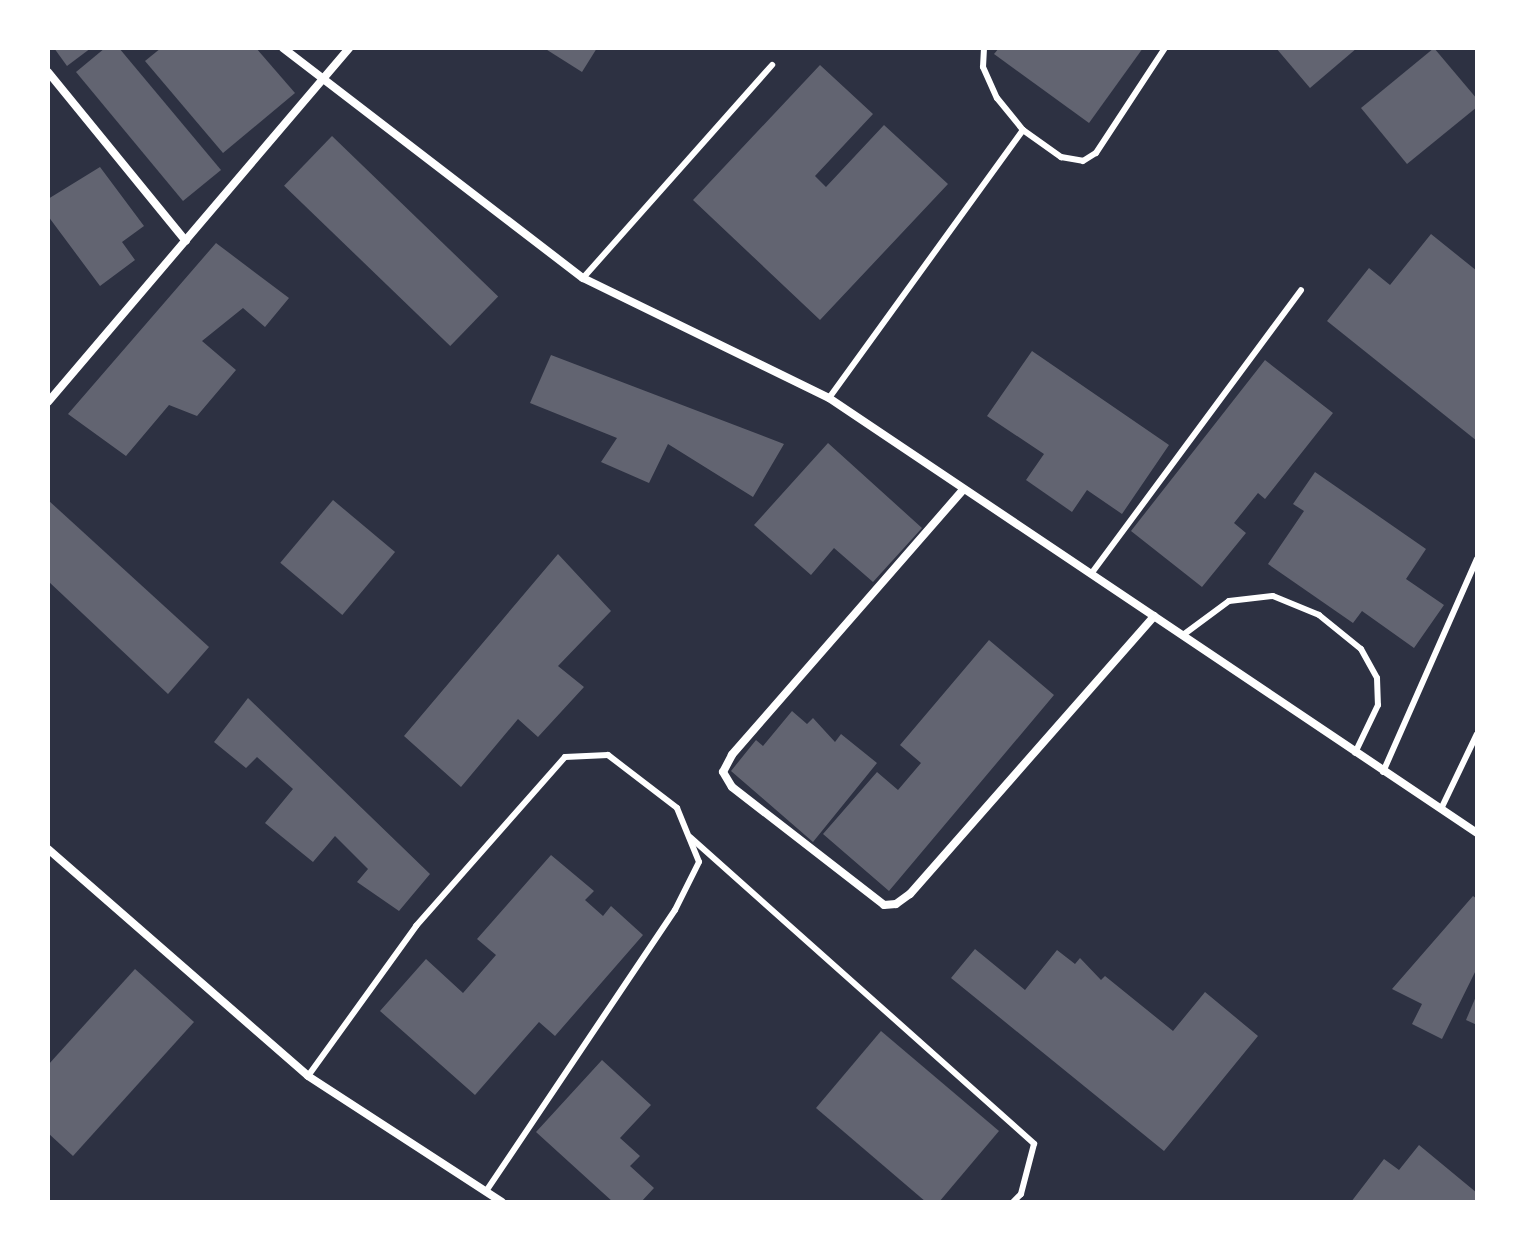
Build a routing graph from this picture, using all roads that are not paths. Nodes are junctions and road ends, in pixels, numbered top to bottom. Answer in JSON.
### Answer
{"nodes":[{"id":1,"x":283,"y":48,"type":"edge"},
{"id":2,"x":349,"y":48,"type":"edge"},
{"id":3,"x":984,"y":48,"type":"edge"},
{"id":4,"x":1165,"y":48,"type":"edge"},
{"id":5,"x":772,"y":65,"type":"dead end"},
{"id":6,"x":48,"y":72,"type":"edge"},
{"id":7,"x":327,"y":79,"type":"junction"},
{"id":8,"x":1023,"y":130,"type":"junction"},
{"id":9,"x":186,"y":241,"type":"junction"},
{"id":10,"x":583,"y":278,"type":"junction"},
{"id":11,"x":1301,"y":290,"type":"dead end"},
{"id":12,"x":829,"y":398,"type":"junction"},
{"id":13,"x":48,"y":402,"type":"edge"},
{"id":14,"x":962,"y":491,"type":"junction"},
{"id":15,"x":1477,"y":559,"type":"edge"},
{"id":16,"x":1091,"y":574,"type":"junction"},
{"id":17,"x":1154,"y":616,"type":"junction"},
{"id":18,"x":1183,"y":635,"type":"junction"},
{"id":19,"x":1477,"y":734,"type":"edge"},
{"id":20,"x":1355,"y":753,"type":"junction"},
{"id":21,"x":1383,"y":772,"type":"junction"},
{"id":22,"x":1441,"y":809,"type":"junction"},
{"id":23,"x":1477,"y":833,"type":"edge"},
{"id":24,"x":688,"y":834,"type":"junction"},
{"id":25,"x":48,"y":849,"type":"edge"},
{"id":26,"x":308,"y":1076,"type":"junction"},
{"id":27,"x":486,"y":1191,"type":"junction"},
{"id":28,"x":502,"y":1202,"type":"edge"},
{"id":29,"x":1013,"y":1202,"type":"edge"}],
"edges":[{"from":1,"to":7,"type":"street"},
{"from":2,"to":7,"type":"street"},
{"from":3,"to":8,"type":"lane"},
{"from":4,"to":8,"type":"lane"},
{"from":5,"to":10,"type":"lane"},
{"from":6,"to":9,"type":"street"},
{"from":7,"to":9,"type":"street"},
{"from":7,"to":10,"type":"street"},
{"from":8,"to":12,"type":"lane"},
{"from":9,"to":13,"type":"street"},
{"from":10,"to":12,"type":"street"},
{"from":11,"to":16,"type":"lane"},
{"from":12,"to":14,"type":"street"},
{"from":14,"to":16,"type":"street"},
{"from":14,"to":17,"type":"street"},
{"from":15,"to":21,"type":"lane"},
{"from":16,"to":17,"type":"street"},
{"from":17,"to":18,"type":"street"},
{"from":18,"to":20,"type":"street"},
{"from":18,"to":20,"type":"lane"},
{"from":19,"to":22,"type":"lane"},
{"from":20,"to":21,"type":"street"},
{"from":21,"to":22,"type":"street"},
{"from":22,"to":23,"type":"street"},
{"from":24,"to":26,"type":"lane"},
{"from":24,"to":27,"type":"lane"},
{"from":24,"to":29,"type":"lane"},
{"from":25,"to":26,"type":"street"},
{"from":26,"to":27,"type":"street"},
{"from":27,"to":28,"type":"street"}]}
